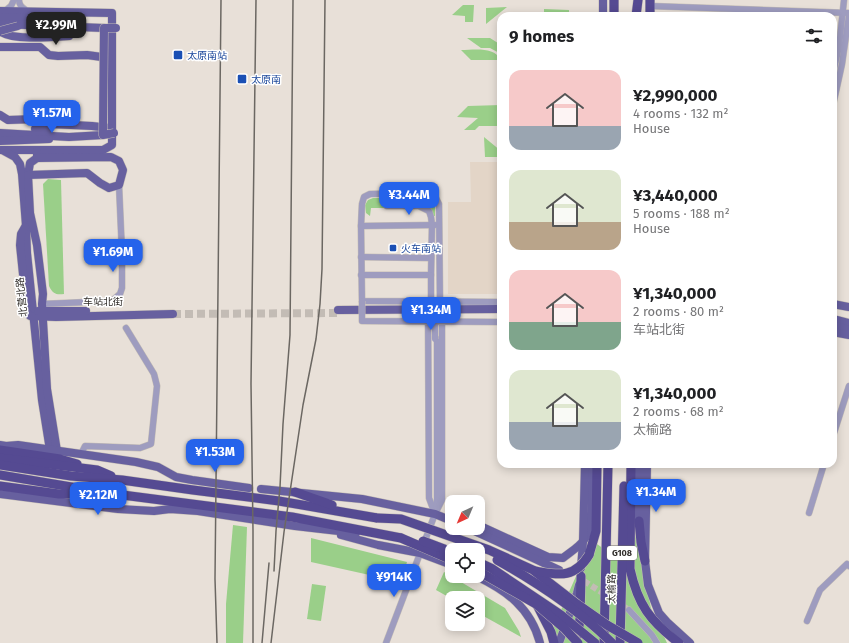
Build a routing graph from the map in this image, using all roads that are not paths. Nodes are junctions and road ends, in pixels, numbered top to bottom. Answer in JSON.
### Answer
{"nodes":[{"id":1,"x":14,"y":0,"type":"edge"},
{"id":2,"x":19,"y":0,"type":"edge"},
{"id":3,"x":603,"y":0,"type":"edge"},
{"id":4,"x":614,"y":0,"type":"edge"},
{"id":5,"x":635,"y":0,"type":"edge"},
{"id":6,"x":638,"y":0,"type":"edge"},
{"id":7,"x":844,"y":0,"type":"edge"},
{"id":8,"x":650,"y":3,"type":"edge"},
{"id":9,"x":738,"y":9,"type":"joint"},
{"id":10,"x":29,"y":11,"type":"junction"},
{"id":11,"x":603,"y":12,"type":"edge"},
{"id":12,"x":614,"y":12,"type":"edge"},
{"id":13,"x":636,"y":12,"type":"edge"},
{"id":14,"x":636,"y":12,"type":"edge"},
{"id":15,"x":803,"y":12,"type":"edge"},
{"id":16,"x":2,"y":13,"type":"edge"},
{"id":17,"x":837,"y":14,"type":"edge"},
{"id":18,"x":847,"y":14,"type":"edge"},
{"id":19,"x":0,"y":24,"type":"edge"},
{"id":20,"x":18,"y":26,"type":"junction"},
{"id":21,"x":61,"y":27,"type":"junction"},
{"id":22,"x":1,"y":33,"type":"edge"},
{"id":23,"x":69,"y":36,"type":"dead end"},
{"id":24,"x":0,"y":47,"type":"edge"},
{"id":25,"x":112,"y":58,"type":"junction"},
{"id":26,"x":837,"y":63,"type":"edge"},
{"id":27,"x":0,"y":115,"type":"edge"},
{"id":28,"x":4,"y":120,"type":"edge"},
{"id":29,"x":0,"y":123,"type":"edge"},
{"id":30,"x":0,"y":128,"type":"edge"},
{"id":31,"x":49,"y":129,"type":"dead end"},
{"id":32,"x":112,"y":129,"type":"junction"},
{"id":33,"x":0,"y":133,"type":"edge"},
{"id":34,"x":69,"y":137,"type":"junction"},
{"id":35,"x":0,"y":141,"type":"edge"},
{"id":36,"x":2,"y":150,"type":"edge"},
{"id":37,"x":37,"y":154,"type":"junction"},
{"id":38,"x":28,"y":175,"type":"junction"},
{"id":39,"x":119,"y":185,"type":"junction"},
{"id":40,"x":386,"y":206,"type":"dead end"},
{"id":41,"x":432,"y":225,"type":"junction"},
{"id":42,"x":26,"y":226,"type":"junction"},
{"id":43,"x":361,"y":226,"type":"junction"},
{"id":44,"x":440,"y":226,"type":"junction"},
{"id":45,"x":361,"y":257,"type":"junction"},
{"id":46,"x":431,"y":258,"type":"junction"},
{"id":47,"x":361,"y":275,"type":"junction"},
{"id":48,"x":430,"y":275,"type":"junction"},
{"id":49,"x":43,"y":294,"type":"junction"},
{"id":50,"x":31,"y":296,"type":"junction"},
{"id":51,"x":362,"y":299,"type":"junction"},
{"id":52,"x":497,"y":302,"type":"edge"},
{"id":53,"x":435,"y":305,"type":"junction"},
{"id":54,"x":837,"y":305,"type":"edge"},
{"id":55,"x":849,"y":307,"type":"edge"},
{"id":56,"x":497,"y":309,"type":"edge"},
{"id":57,"x":43,"y":311,"type":"junction"},
{"id":58,"x":338,"y":311,"type":"tunnel mouth"},
{"id":59,"x":453,"y":311,"type":"junction"},
{"id":60,"x":173,"y":313,"type":"tunnel mouth"},
{"id":61,"x":33,"y":314,"type":"junction"},
{"id":62,"x":497,"y":314,"type":"edge"},
{"id":63,"x":837,"y":320,"type":"edge"},
{"id":64,"x":436,"y":322,"type":"junction"},
{"id":65,"x":497,"y":322,"type":"edge"},
{"id":66,"x":849,"y":323,"type":"edge"},
{"id":67,"x":837,"y":326,"type":"edge"},
{"id":68,"x":126,"y":328,"type":"dead end"},
{"id":69,"x":849,"y":330,"type":"edge"},
{"id":70,"x":837,"y":333,"type":"edge"},
{"id":71,"x":849,"y":335,"type":"edge"},
{"id":72,"x":849,"y":386,"type":"edge"},
{"id":73,"x":837,"y":424,"type":"edge"},
{"id":74,"x":0,"y":445,"type":"edge"},
{"id":75,"x":0,"y":450,"type":"edge"},
{"id":76,"x":54,"y":450,"type":"junction"},
{"id":77,"x":81,"y":454,"type":"junction"},
{"id":78,"x":0,"y":458,"type":"edge"},
{"id":79,"x":0,"y":465,"type":"edge"},
{"id":80,"x":585,"y":468,"type":"edge"},
{"id":81,"x":590,"y":468,"type":"edge"},
{"id":82,"x":597,"y":468,"type":"edge"},
{"id":83,"x":608,"y":468,"type":"edge"},
{"id":84,"x":625,"y":468,"type":"edge"},
{"id":85,"x":631,"y":468,"type":"edge"},
{"id":86,"x":639,"y":468,"type":"edge"},
{"id":87,"x":647,"y":468,"type":"edge"},
{"id":88,"x":823,"y":468,"type":"edge"},
{"id":89,"x":98,"y":470,"type":"junction"},
{"id":90,"x":0,"y":475,"type":"edge"},
{"id":91,"x":122,"y":480,"type":"junction"},
{"id":92,"x":0,"y":486,"type":"edge"},
{"id":93,"x":249,"y":488,"type":"dead end"},
{"id":94,"x":261,"y":489,"type":"dead end"},
{"id":95,"x":295,"y":492,"type":"junction"},
{"id":96,"x":107,"y":493,"type":"junction"},
{"id":97,"x":0,"y":494,"type":"edge"},
{"id":98,"x":435,"y":514,"type":"junction"},
{"id":99,"x":809,"y":514,"type":"dead end"},
{"id":100,"x":445,"y":515,"type":"edge"},
{"id":101,"x":377,"y":518,"type":"junction"},
{"id":102,"x":445,"y":518,"type":"edge"},
{"id":103,"x":639,"y":521,"type":"joint"},
{"id":104,"x":485,"y":528,"type":"edge"},
{"id":105,"x":316,"y":529,"type":"junction"},
{"id":106,"x":483,"y":535,"type":"edge"},
{"id":107,"x":401,"y":538,"type":"junction"},
{"id":108,"x":583,"y":542,"type":"junction"},
{"id":109,"x":445,"y":550,"type":"edge"},
{"id":110,"x":419,"y":555,"type":"junction"},
{"id":111,"x":445,"y":557,"type":"edge"},
{"id":112,"x":645,"y":561,"type":"junction"},
{"id":113,"x":445,"y":563,"type":"edge"},
{"id":114,"x":485,"y":565,"type":"edge"},
{"id":115,"x":849,"y":566,"type":"edge"},
{"id":116,"x":533,"y":570,"type":"junction"},
{"id":117,"x":559,"y":570,"type":"dead end"},
{"id":118,"x":485,"y":575,"type":"edge"},
{"id":119,"x":581,"y":576,"type":"junction"},
{"id":120,"x":485,"y":580,"type":"edge"},
{"id":121,"x":536,"y":604,"type":"junction"},
{"id":122,"x":629,"y":610,"type":"tunnel mouth"},
{"id":123,"x":807,"y":620,"type":"dead end"},
{"id":124,"x":386,"y":643,"type":"edge"},
{"id":125,"x":540,"y":643,"type":"edge"},
{"id":126,"x":554,"y":643,"type":"edge"},
{"id":127,"x":559,"y":643,"type":"edge"},
{"id":128,"x":577,"y":643,"type":"edge"},
{"id":129,"x":595,"y":643,"type":"edge"},
{"id":130,"x":604,"y":643,"type":"edge"},
{"id":131,"x":612,"y":643,"type":"edge"},
{"id":132,"x":620,"y":643,"type":"edge"},
{"id":133,"x":638,"y":643,"type":"edge"},
{"id":134,"x":657,"y":643,"type":"edge"},
{"id":135,"x":679,"y":643,"type":"edge"},
{"id":136,"x":690,"y":643,"type":"edge"}],
"edges":[{"from":1,"to":16,"type":"street"},
{"from":2,"to":10,"type":"street"},
{"from":3,"to":11,"type":"main road"},
{"from":4,"to":12,"type":"highway"},
{"from":5,"to":13,"type":"highway"},
{"from":6,"to":14,"type":"highway"},
{"from":7,"to":18,"type":"street"},
{"from":8,"to":9,"type":"street"},
{"from":9,"to":15,"type":"street"},
{"from":10,"to":16,"type":"main road"},
{"from":10,"to":25,"type":"main road"},
{"from":16,"to":21,"type":"main road"},
{"from":17,"to":18,"type":"street"},
{"from":18,"to":26,"type":"street"},
{"from":19,"to":20,"type":"main road"},
{"from":20,"to":21,"type":"main road"},
{"from":20,"to":22,"type":"main road","bridge":true},
{"from":21,"to":34,"type":"main road","bridge":true},
{"from":22,"to":23,"type":"main road"},
{"from":24,"to":25,"type":"main road"},
{"from":25,"to":32,"type":"main road"},
{"from":27,"to":28,"type":"main road"},
{"from":28,"to":29,"type":"main road"},
{"from":28,"to":32,"type":"main road"},
{"from":30,"to":31,"type":"main road"},
{"from":32,"to":37,"type":"main road"},
{"from":33,"to":34,"type":"main road"},
{"from":34,"to":35,"type":"main road"},
{"from":36,"to":37,"type":"main road"},
{"from":36,"to":42,"type":"main road","name":"北营北路"},
{"from":37,"to":38,"type":"main road","name":"北营北路"},
{"from":37,"to":39,"type":"main road"},
{"from":38,"to":39,"type":"main road"},
{"from":38,"to":49,"type":"main road","name":"北营北路"},
{"from":39,"to":57,"type":"street"},
{"from":40,"to":41,"type":"street"},
{"from":41,"to":43,"type":"street"},
{"from":41,"to":44,"type":"street"},
{"from":41,"to":46,"type":"street"},
{"from":42,"to":50,"type":"main road","name":"北营北路"},
{"from":42,"to":61,"type":"main road"},
{"from":43,"to":44,"type":"street"},
{"from":43,"to":45,"type":"street"},
{"from":44,"to":53,"type":"street"},
{"from":45,"to":46,"type":"street"},
{"from":45,"to":47,"type":"street"},
{"from":46,"to":48,"type":"street"},
{"from":47,"to":48,"type":"street"},
{"from":47,"to":51,"type":"street"},
{"from":48,"to":53,"type":"street"},
{"from":49,"to":50,"type":"main road"},
{"from":49,"to":57,"type":"main road","name":"北营北路"},
{"from":50,"to":61,"type":"main road","name":"北营北路"},
{"from":51,"to":53,"type":"street"},
{"from":51,"to":64,"type":"street","bridge":true},
{"from":52,"to":53,"type":"street"},
{"from":53,"to":58,"type":"main road"},
{"from":53,"to":59,"type":"main road"},
{"from":53,"to":64,"type":"street","bridge":true},
{"from":53,"to":98,"type":"street"},
{"from":53,"to":98,"type":"street"},
{"from":54,"to":55,"type":"main road"},
{"from":56,"to":59,"type":"main road"},
{"from":57,"to":60,"type":"main road","name":"车站北街"},
{"from":57,"to":61,"type":"main road","name":"车站北街"},
{"from":57,"to":76,"type":"main road","name":"北营北路"},
{"from":59,"to":62,"type":"main road"},
{"from":61,"to":76,"type":"main road","name":"北营北路"},
{"from":63,"to":66,"type":"main road"},
{"from":64,"to":65,"type":"street","bridge":true},
{"from":64,"to":98,"type":"street","bridge":true},
{"from":67,"to":69,"type":"main road"},
{"from":68,"to":77,"type":"street"},
{"from":70,"to":71,"type":"main road"},
{"from":72,"to":73,"type":"street"},
{"from":74,"to":76,"type":"main road"},
{"from":75,"to":89,"type":"highway"},
{"from":76,"to":77,"type":"main road"},
{"from":77,"to":93,"type":"main road"},
{"from":78,"to":89,"type":"highway"},
{"from":79,"to":91,"type":"highway"},
{"from":80,"to":108,"type":"main road"},
{"from":81,"to":108,"type":"main road"},
{"from":82,"to":116,"type":"highway","bridge":true},
{"from":83,"to":130,"type":"highway","name":"太榆路","number":"G108"},
{"from":84,"to":132,"type":"highway","name":"太榆路","number":"G108"},
{"from":85,"to":135,"type":"highway"},
{"from":86,"to":103,"type":"main road"},
{"from":87,"to":112,"type":"main road"},
{"from":88,"to":99,"type":"street"},
{"from":89,"to":91,"type":"highway"},
{"from":90,"to":96,"type":"highway"},
{"from":91,"to":101,"type":"highway"},
{"from":92,"to":96,"type":"highway"},
{"from":94,"to":95,"type":"main road"},
{"from":95,"to":98,"type":"main road"},
{"from":95,"to":101,"type":"highway"},
{"from":96,"to":107,"type":"highway"},
{"from":97,"to":105,"type":"main road"},
{"from":98,"to":100,"type":"main road"},
{"from":98,"to":102,"type":"main road"},
{"from":98,"to":110,"type":"street"},
{"from":101,"to":116,"type":"highway","bridge":true},
{"from":101,"to":131,"type":"highway","bridge":true},
{"from":103,"to":112,"type":"highway"},
{"from":104,"to":108,"type":"main road"},
{"from":105,"to":107,"type":"main road"},
{"from":105,"to":110,"type":"main road"},
{"from":106,"to":117,"type":"main road"},
{"from":107,"to":109,"type":"highway","bridge":true},
{"from":107,"to":111,"type":"highway","bridge":true},
{"from":108,"to":119,"type":"main road"},
{"from":110,"to":113,"type":"main road"},
{"from":110,"to":124,"type":"street"},
{"from":112,"to":136,"type":"main road"},
{"from":114,"to":129,"type":"highway","bridge":true},
{"from":115,"to":123,"type":"street"},
{"from":116,"to":133,"type":"highway","bridge":true},
{"from":118,"to":121,"type":"highway","bridge":true},
{"from":119,"to":127,"type":"main road"},
{"from":119,"to":128,"type":"highway"},
{"from":120,"to":125,"type":"main road"},
{"from":121,"to":126,"type":"highway"},
{"from":121,"to":128,"type":"highway","bridge":true},
{"from":122,"to":134,"type":"street"}]}
